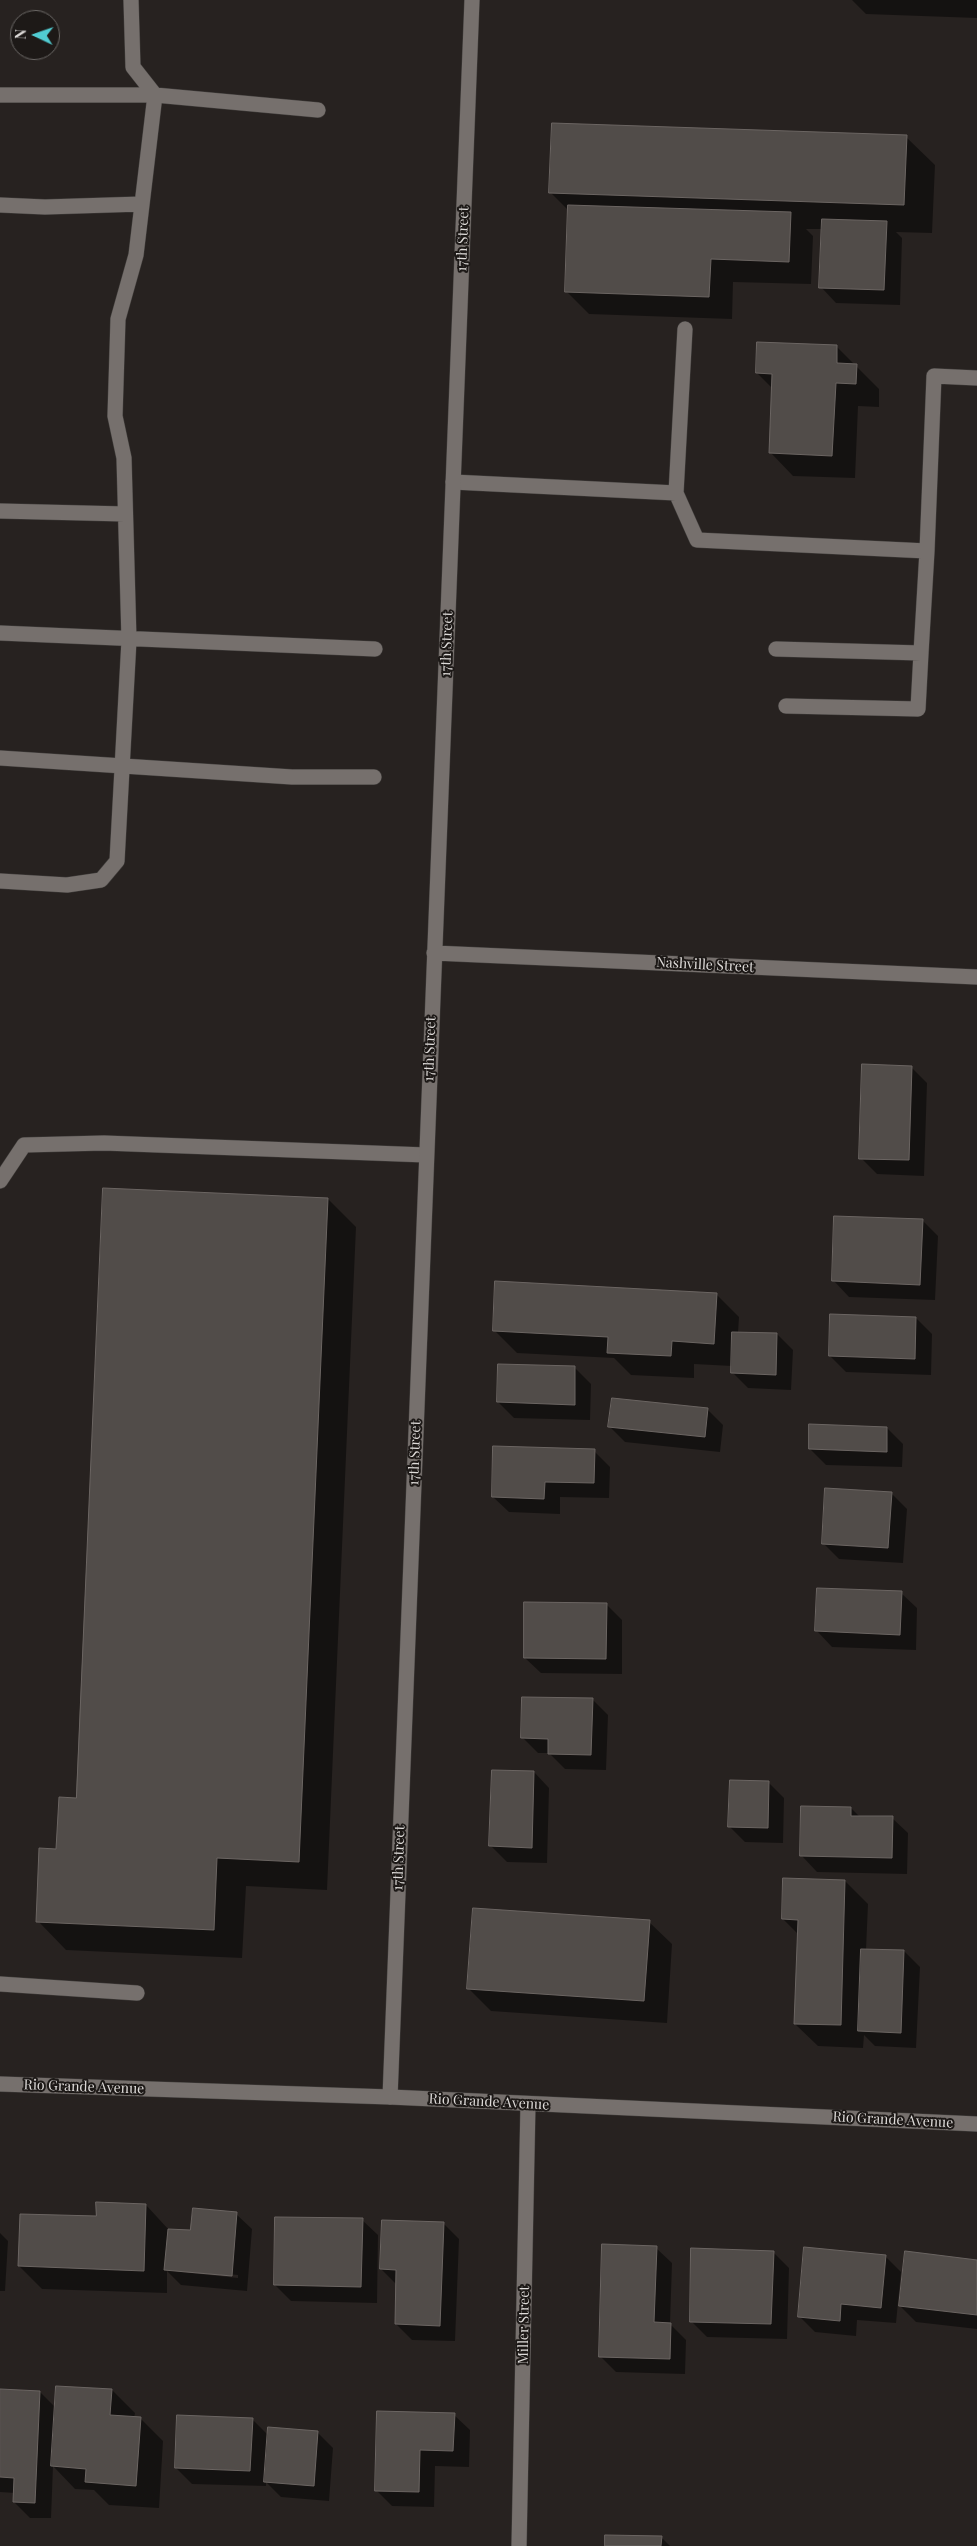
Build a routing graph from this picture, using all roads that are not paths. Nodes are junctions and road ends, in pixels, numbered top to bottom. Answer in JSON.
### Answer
{"nodes":[{"id":1,"x":131,"y":0,"type":"edge"},
{"id":2,"x":472,"y":0,"type":"edge"},
{"id":3,"x":0,"y":95,"type":"edge"},
{"id":4,"x":155,"y":95,"type":"junction"},
{"id":5,"x":318,"y":110,"type":"dead end"},
{"id":6,"x":142,"y":204,"type":"junction"},
{"id":7,"x":0,"y":205,"type":"edge"},
{"id":8,"x":685,"y":329,"type":"dead end"},
{"id":9,"x":977,"y":378,"type":"edge"},
{"id":10,"x":453,"y":482,"type":"junction"},
{"id":11,"x":676,"y":493,"type":"junction"},
{"id":12,"x":0,"y":511,"type":"edge"},
{"id":13,"x":126,"y":514,"type":"junction"},
{"id":14,"x":927,"y":551,"type":"junction"},
{"id":15,"x":0,"y":634,"type":"edge"},
{"id":16,"x":129,"y":640,"type":"junction"},
{"id":17,"x":776,"y":649,"type":"dead end"},
{"id":18,"x":375,"y":650,"type":"dead end"},
{"id":19,"x":921,"y":653,"type":"junction"},
{"id":20,"x":786,"y":706,"type":"dead end"},
{"id":21,"x":0,"y":758,"type":"edge"},
{"id":22,"x":122,"y":765,"type":"junction"},
{"id":23,"x":374,"y":777,"type":"dead end"},
{"id":24,"x":0,"y":881,"type":"edge"},
{"id":25,"x":434,"y":953,"type":"junction"},
{"id":26,"x":977,"y":977,"type":"edge"},
{"id":27,"x":426,"y":1155,"type":"junction"},
{"id":28,"x":0,"y":1181,"type":"edge"},
{"id":29,"x":0,"y":1984,"type":"edge"},
{"id":30,"x":137,"y":1992,"type":"dead end"},
{"id":31,"x":0,"y":2084,"type":"edge"},
{"id":32,"x":390,"y":2098,"type":"junction"},
{"id":33,"x":528,"y":2104,"type":"junction"},
{"id":34,"x":977,"y":2124,"type":"edge"},
{"id":35,"x":519,"y":2546,"type":"edge"}],
"edges":[{"from":1,"to":4,"type":"street"},
{"from":2,"to":10,"type":"street","name":"17th Street"},
{"from":3,"to":4,"type":"street"},
{"from":4,"to":5,"type":"street"},
{"from":4,"to":6,"type":"street"},
{"from":6,"to":7,"type":"street"},
{"from":6,"to":13,"type":"street"},
{"from":8,"to":11,"type":"street"},
{"from":9,"to":14,"type":"street"},
{"from":10,"to":11,"type":"street"},
{"from":10,"to":25,"type":"street","name":"17th Street"},
{"from":11,"to":14,"type":"street"},
{"from":12,"to":13,"type":"street"},
{"from":13,"to":16,"type":"street"},
{"from":14,"to":19,"type":"street"},
{"from":15,"to":16,"type":"street"},
{"from":16,"to":18,"type":"street"},
{"from":16,"to":22,"type":"street"},
{"from":17,"to":19,"type":"street"},
{"from":19,"to":20,"type":"street"},
{"from":21,"to":22,"type":"street"},
{"from":22,"to":23,"type":"street"},
{"from":22,"to":24,"type":"street"},
{"from":25,"to":26,"type":"street","name":"Nashville Street"},
{"from":25,"to":27,"type":"street","name":"17th Street"},
{"from":27,"to":28,"type":"street"},
{"from":27,"to":32,"type":"street","name":"17th Street"},
{"from":29,"to":30,"type":"street"},
{"from":31,"to":32,"type":"street","name":"Rio Grande Avenue"},
{"from":32,"to":33,"type":"street","name":"Rio Grande Avenue"},
{"from":33,"to":34,"type":"street","name":"Rio Grande Avenue"},
{"from":33,"to":35,"type":"street","name":"Miller Street"}]}
